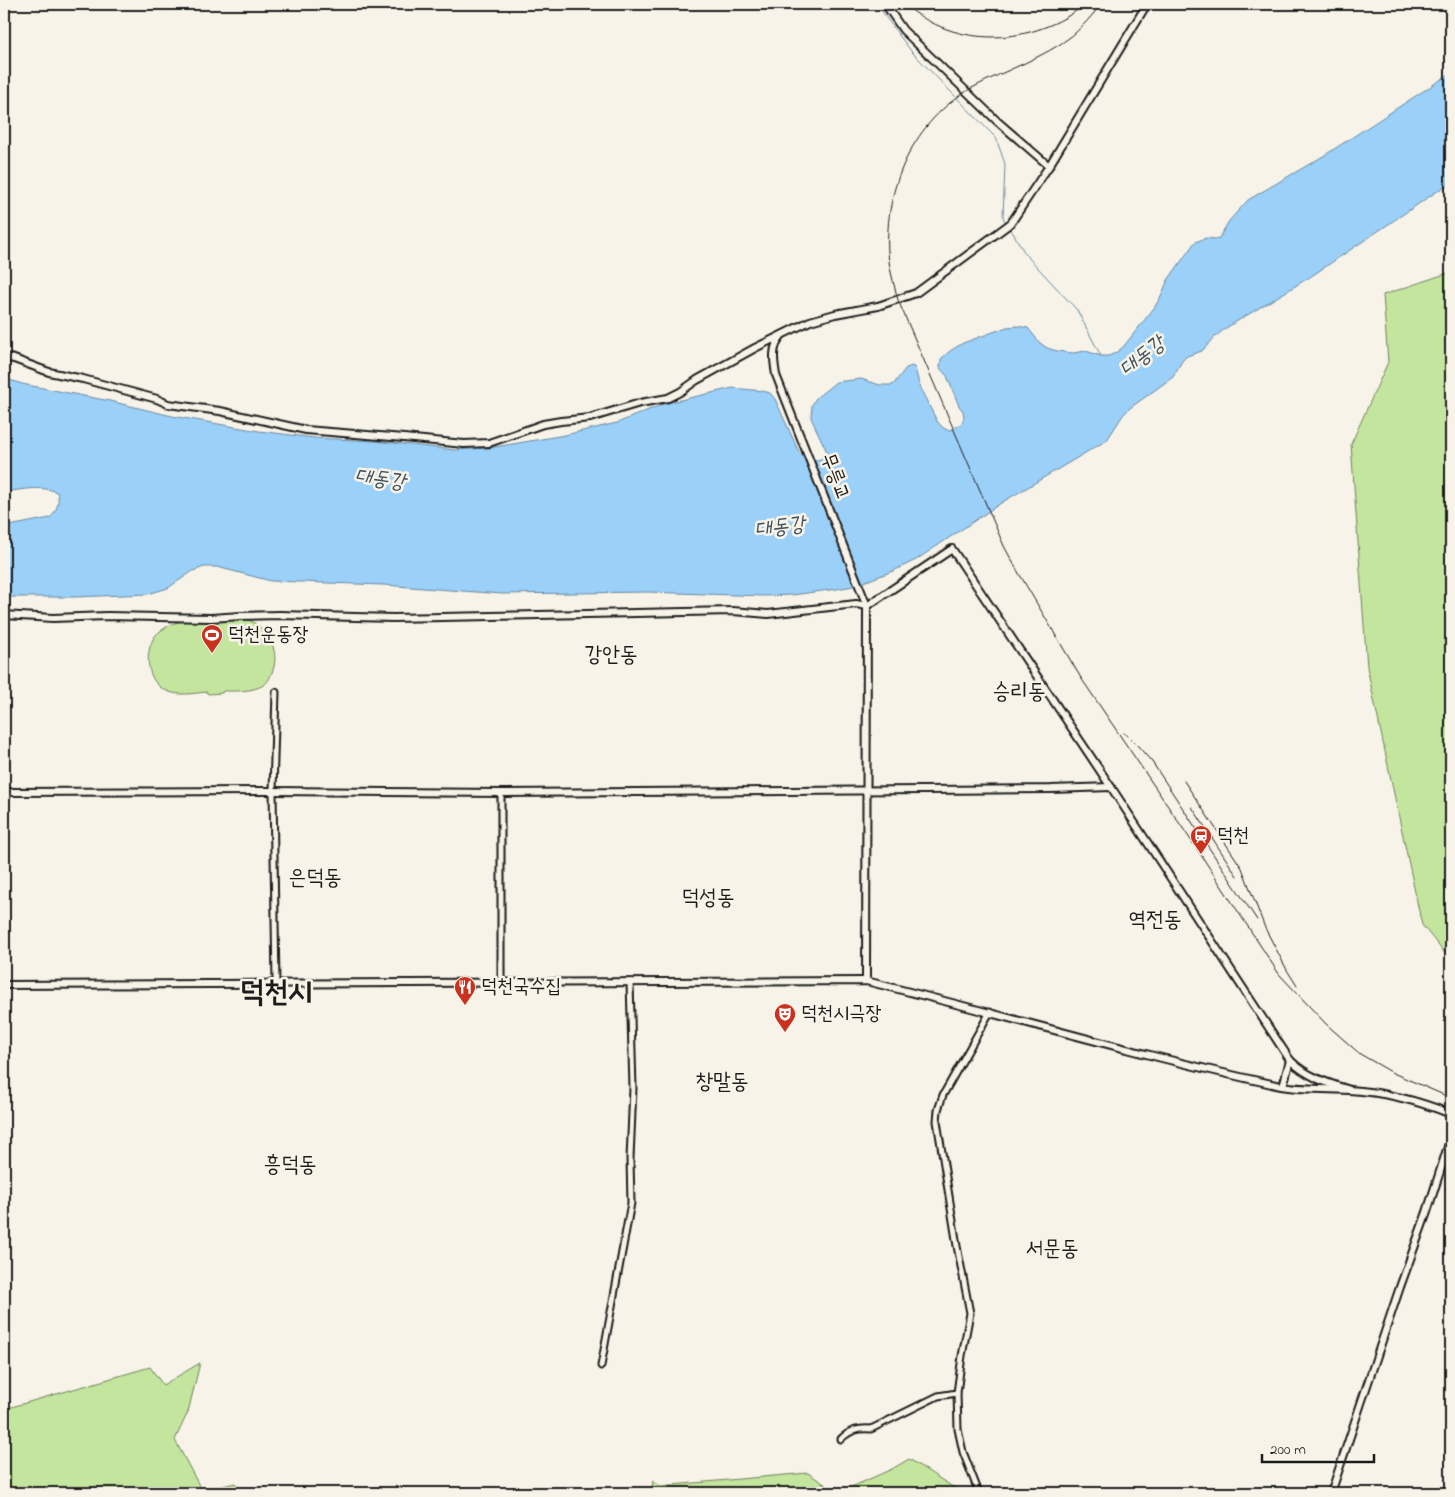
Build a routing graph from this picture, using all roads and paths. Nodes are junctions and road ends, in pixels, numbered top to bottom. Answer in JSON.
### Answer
{"nodes":[{"id":1,"x":885,"y":4,"type":"edge"},
{"id":2,"x":1147,"y":4,"type":"edge"},
{"id":3,"x":1049,"y":166,"type":"junction"},
{"id":4,"x":782,"y":335,"type":"junction"},
{"id":5,"x":4,"y":357,"type":"edge"},
{"id":6,"x":868,"y":606,"type":"junction"},
{"id":7,"x":4,"y":615,"type":"edge"},
{"id":8,"x":276,"y":692,"type":"dead end"},
{"id":9,"x":1111,"y":786,"type":"junction"},
{"id":10,"x":866,"y":790,"type":"junction"},
{"id":11,"x":273,"y":792,"type":"junction"},
{"id":12,"x":500,"y":793,"type":"junction"},
{"id":13,"x":4,"y":797,"type":"edge"},
{"id":14,"x":866,"y":981,"type":"junction"},
{"id":15,"x":501,"y":982,"type":"junction"},
{"id":16,"x":630,"y":982,"type":"junction"},
{"id":17,"x":276,"y":984,"type":"junction"},
{"id":18,"x":4,"y":985,"type":"edge"},
{"id":19,"x":990,"y":1012,"type":"junction"},
{"id":20,"x":1290,"y":1060,"type":"junction"},
{"id":21,"x":1284,"y":1086,"type":"junction"},
{"id":22,"x":1350,"y":1090,"type":"junction"},
{"id":23,"x":1451,"y":1114,"type":"edge"},
{"id":24,"x":1451,"y":1137,"type":"edge"},
{"id":25,"x":601,"y":1366,"type":"dead end"},
{"id":26,"x":956,"y":1393,"type":"junction"},
{"id":27,"x":841,"y":1439,"type":"dead end"},
{"id":28,"x":979,"y":1493,"type":"edge"},
{"id":29,"x":1331,"y":1493,"type":"edge"}],
"edges":[{"from":1,"to":3,"type":"main road"},
{"from":2,"to":3,"type":"main road"},
{"from":3,"to":4,"type":"main road"},
{"from":4,"to":5,"type":"main road"},
{"from":4,"to":6,"type":"main road","name":"무릉교"},
{"from":6,"to":7,"type":"main road"},
{"from":6,"to":9,"type":"main road"},
{"from":6,"to":10,"type":"main road"},
{"from":8,"to":11,"type":"street"},
{"from":9,"to":10,"type":"main road"},
{"from":9,"to":20,"type":"main road"},
{"from":10,"to":12,"type":"main road"},
{"from":10,"to":14,"type":"main road"},
{"from":11,"to":12,"type":"main road"},
{"from":11,"to":13,"type":"main road"},
{"from":11,"to":17,"type":"street"},
{"from":12,"to":15,"type":"street"},
{"from":14,"to":16,"type":"main road"},
{"from":14,"to":19,"type":"main road"},
{"from":15,"to":16,"type":"main road"},
{"from":15,"to":17,"type":"main road"},
{"from":16,"to":25,"type":"street"},
{"from":17,"to":18,"type":"main road"},
{"from":19,"to":21,"type":"main road"},
{"from":19,"to":26,"type":"street"},
{"from":20,"to":21,"type":"main road"},
{"from":20,"to":22,"type":"main road"},
{"from":21,"to":22,"type":"main road"},
{"from":22,"to":23,"type":"main road"},
{"from":24,"to":29,"type":"main road"},
{"from":26,"to":27,"type":"street"},
{"from":26,"to":28,"type":"street"}]}
